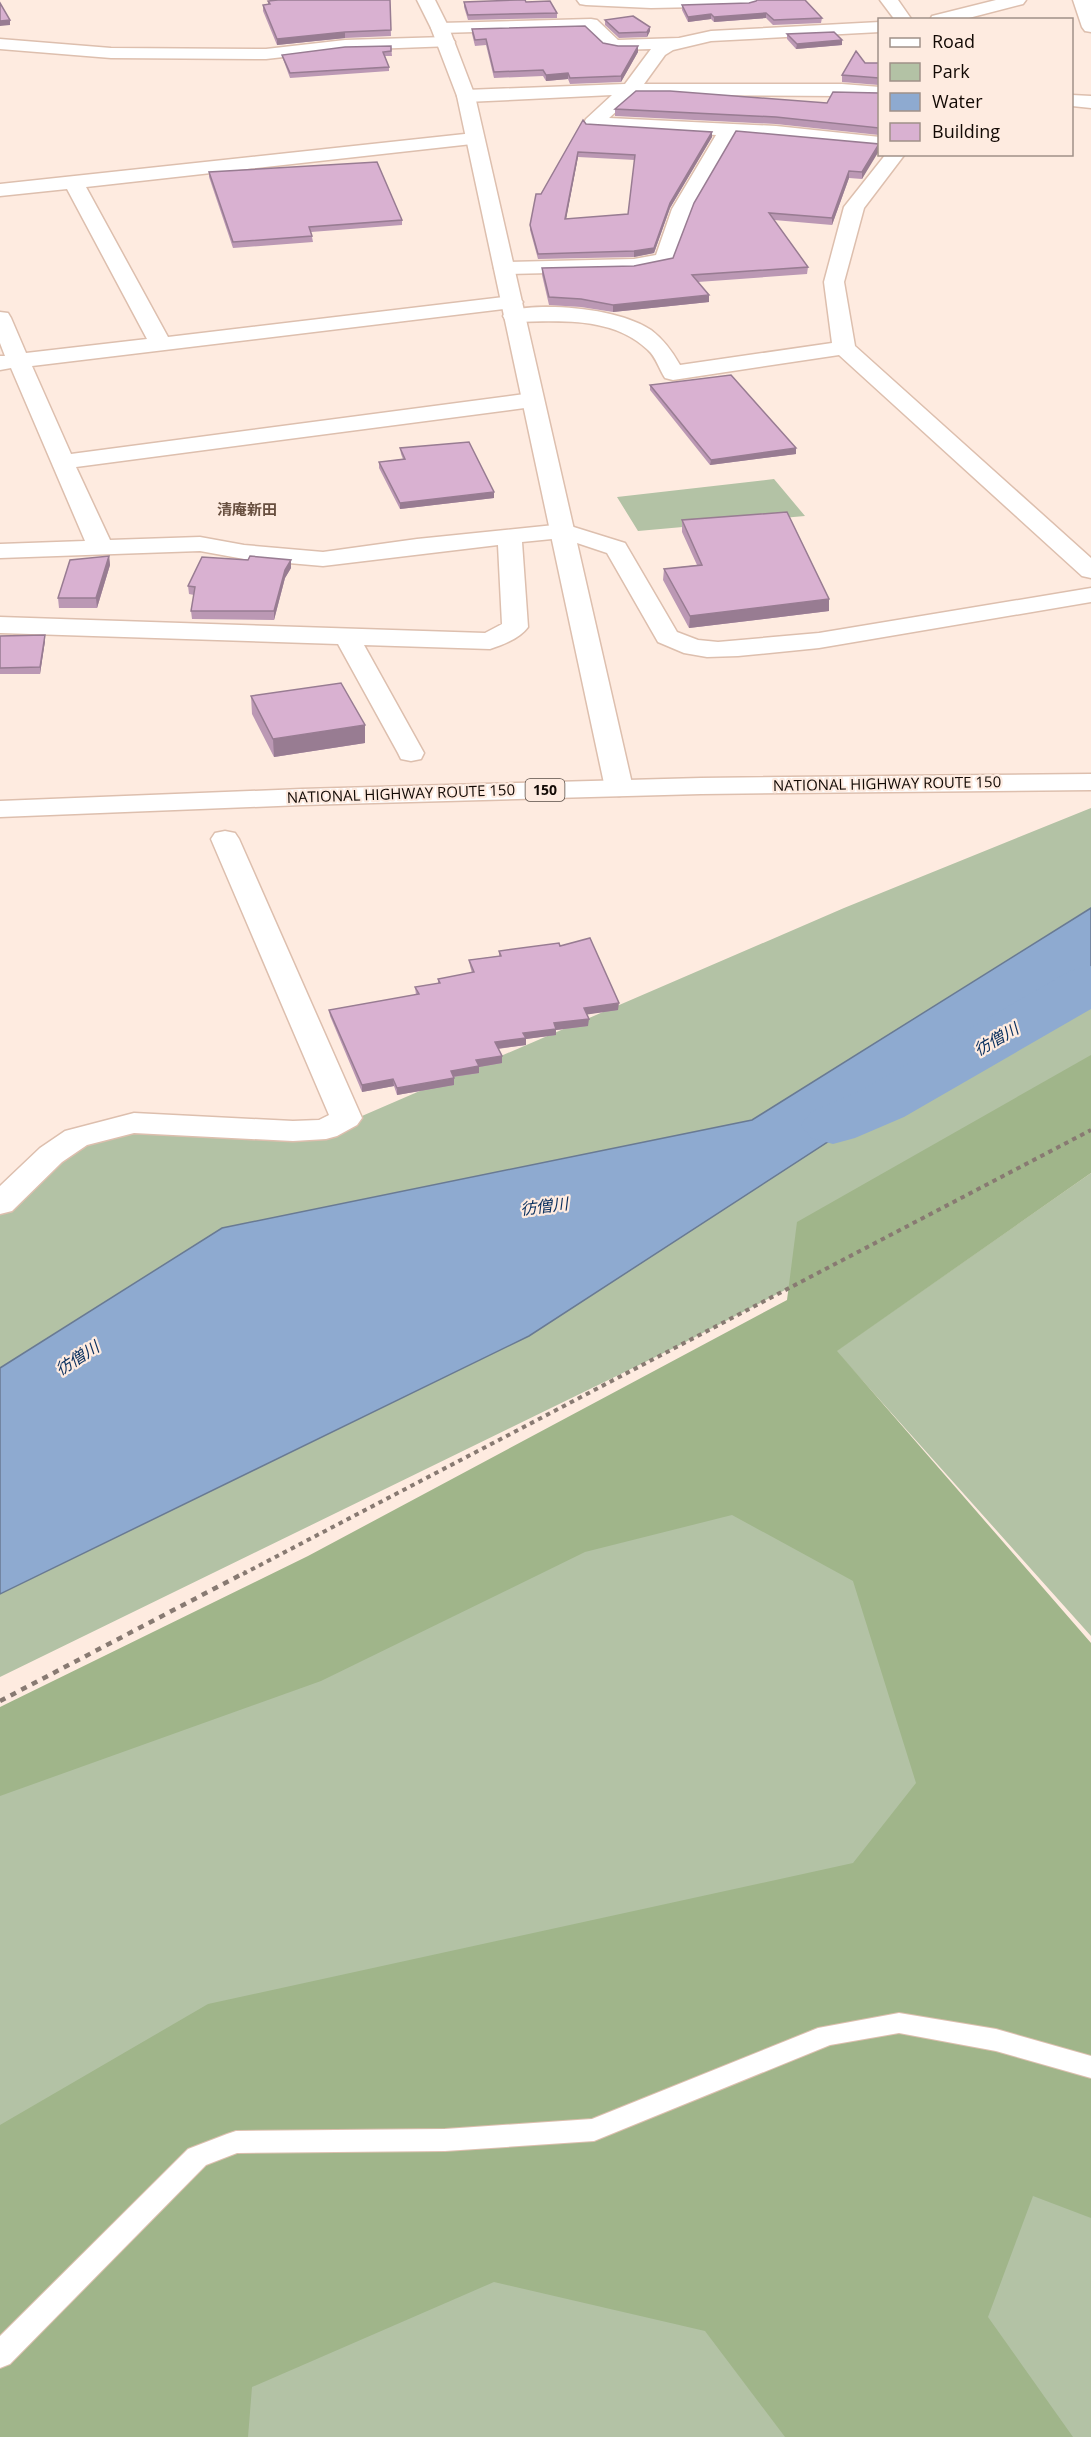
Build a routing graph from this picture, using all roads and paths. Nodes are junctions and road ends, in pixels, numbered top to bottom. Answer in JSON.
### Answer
{"nodes":[{"id":1,"x":426,"y":0,"type":"edge"},
{"id":2,"x":586,"y":0,"type":"edge"},
{"id":3,"x":747,"y":0,"type":"edge"},
{"id":4,"x":889,"y":0,"type":"edge"},
{"id":5,"x":1017,"y":0,"type":"edge"},
{"id":6,"x":1082,"y":0,"type":"edge"},
{"id":7,"x":902,"y":18,"type":"edge"},
{"id":8,"x":946,"y":18,"type":"edge"},
{"id":9,"x":878,"y":27,"type":"edge"},
{"id":10,"x":1091,"y":27,"type":"edge"},
{"id":11,"x":778,"y":33,"type":"junction"},
{"id":12,"x":443,"y":35,"type":"junction"},
{"id":13,"x":683,"y":42,"type":"junction"},
{"id":14,"x":0,"y":44,"type":"edge"},
{"id":15,"x":630,"y":89,"type":"junction"},
{"id":16,"x":878,"y":93,"type":"edge"},
{"id":17,"x":466,"y":96,"type":"junction"},
{"id":18,"x":1073,"y":101,"type":"edge"},
{"id":19,"x":1091,"y":102,"type":"edge"},
{"id":20,"x":728,"y":131,"type":"junction"},
{"id":21,"x":474,"y":139,"type":"junction"},
{"id":22,"x":878,"y":143,"type":"edge"},
{"id":23,"x":894,"y":156,"type":"edge"},
{"id":24,"x":74,"y":183,"type":"junction"},
{"id":25,"x":0,"y":190,"type":"edge"},
{"id":26,"x":504,"y":267,"type":"junction"},
{"id":27,"x":513,"y":309,"type":"junction"},
{"id":28,"x":0,"y":318,"type":"edge"},
{"id":29,"x":161,"y":344,"type":"junction"},
{"id":30,"x":844,"y":348,"type":"junction"},
{"id":31,"x":10,"y":362,"type":"edge"},
{"id":32,"x":532,"y":400,"type":"junction"},
{"id":33,"x":63,"y":462,"type":"junction"},
{"id":34,"x":564,"y":531,"type":"junction"},
{"id":35,"x":510,"y":537,"type":"junction"},
{"id":36,"x":102,"y":546,"type":"junction"},
{"id":37,"x":0,"y":551,"type":"edge"},
{"id":38,"x":1091,"y":571,"type":"edge"},
{"id":39,"x":1091,"y":595,"type":"edge"},
{"id":40,"x":0,"y":625,"type":"edge"},
{"id":41,"x":347,"y":638,"type":"junction"},
{"id":42,"x":411,"y":753,"type":"dead end"},
{"id":43,"x":1091,"y":782,"type":"edge"},
{"id":44,"x":620,"y":788,"type":"junction"},
{"id":45,"x":0,"y":809,"type":"edge"},
{"id":46,"x":225,"y":839,"type":"dead end"},
{"id":47,"x":1091,"y":1130,"type":"edge"},
{"id":48,"x":0,"y":1204,"type":"edge"},
{"id":49,"x":0,"y":1701,"type":"edge"},
{"id":50,"x":1091,"y":2067,"type":"edge"},
{"id":51,"x":0,"y":2355,"type":"edge"}],
"edges":[{"from":1,"to":12,"type":"main road"},
{"from":2,"to":3,"type":"main road"},
{"from":3,"to":11,"type":"main road"},
{"from":4,"to":7,"type":"main road"},
{"from":5,"to":8,"type":"main road"},
{"from":6,"to":10,"type":"main road"},
{"from":9,"to":11,"type":"main road"},
{"from":11,"to":13,"type":"main road"},
{"from":12,"to":13,"type":"main road"},
{"from":12,"to":14,"type":"main road"},
{"from":12,"to":17,"type":"main road"},
{"from":13,"to":15,"type":"main road"},
{"from":15,"to":16,"type":"main road"},
{"from":15,"to":17,"type":"main road"},
{"from":15,"to":20,"type":"main road"},
{"from":17,"to":21,"type":"main road"},
{"from":18,"to":19,"type":"main road"},
{"from":20,"to":22,"type":"main road"},
{"from":20,"to":26,"type":"main road"},
{"from":21,"to":24,"type":"main road"},
{"from":21,"to":26,"type":"main road"},
{"from":23,"to":30,"type":"main road"},
{"from":24,"to":25,"type":"main road"},
{"from":24,"to":29,"type":"main road"},
{"from":26,"to":27,"type":"main road"},
{"from":27,"to":29,"type":"main road"},
{"from":27,"to":30,"type":"main road"},
{"from":27,"to":32,"type":"main road"},
{"from":28,"to":31,"type":"main road"},
{"from":29,"to":31,"type":"main road"},
{"from":30,"to":38,"type":"main road"},
{"from":31,"to":33,"type":"main road"},
{"from":32,"to":33,"type":"main road"},
{"from":32,"to":34,"type":"main road"},
{"from":33,"to":36,"type":"main road"},
{"from":34,"to":35,"type":"main road"},
{"from":34,"to":39,"type":"main road"},
{"from":34,"to":44,"type":"main road"},
{"from":35,"to":36,"type":"main road"},
{"from":35,"to":41,"type":"main road"},
{"from":36,"to":37,"type":"main road"},
{"from":40,"to":41,"type":"main road"},
{"from":41,"to":42,"type":"main road"},
{"from":43,"to":44,"type":"main road","name":"NATIONAL HIGHWAY ROUTE 150","number":"150"},
{"from":44,"to":45,"type":"main road","name":"NATIONAL HIGHWAY ROUTE 150","number":"150"},
{"from":46,"to":48,"type":"main road"},
{"from":47,"to":49,"type":"path"},
{"from":50,"to":51,"type":"lane"}]}
